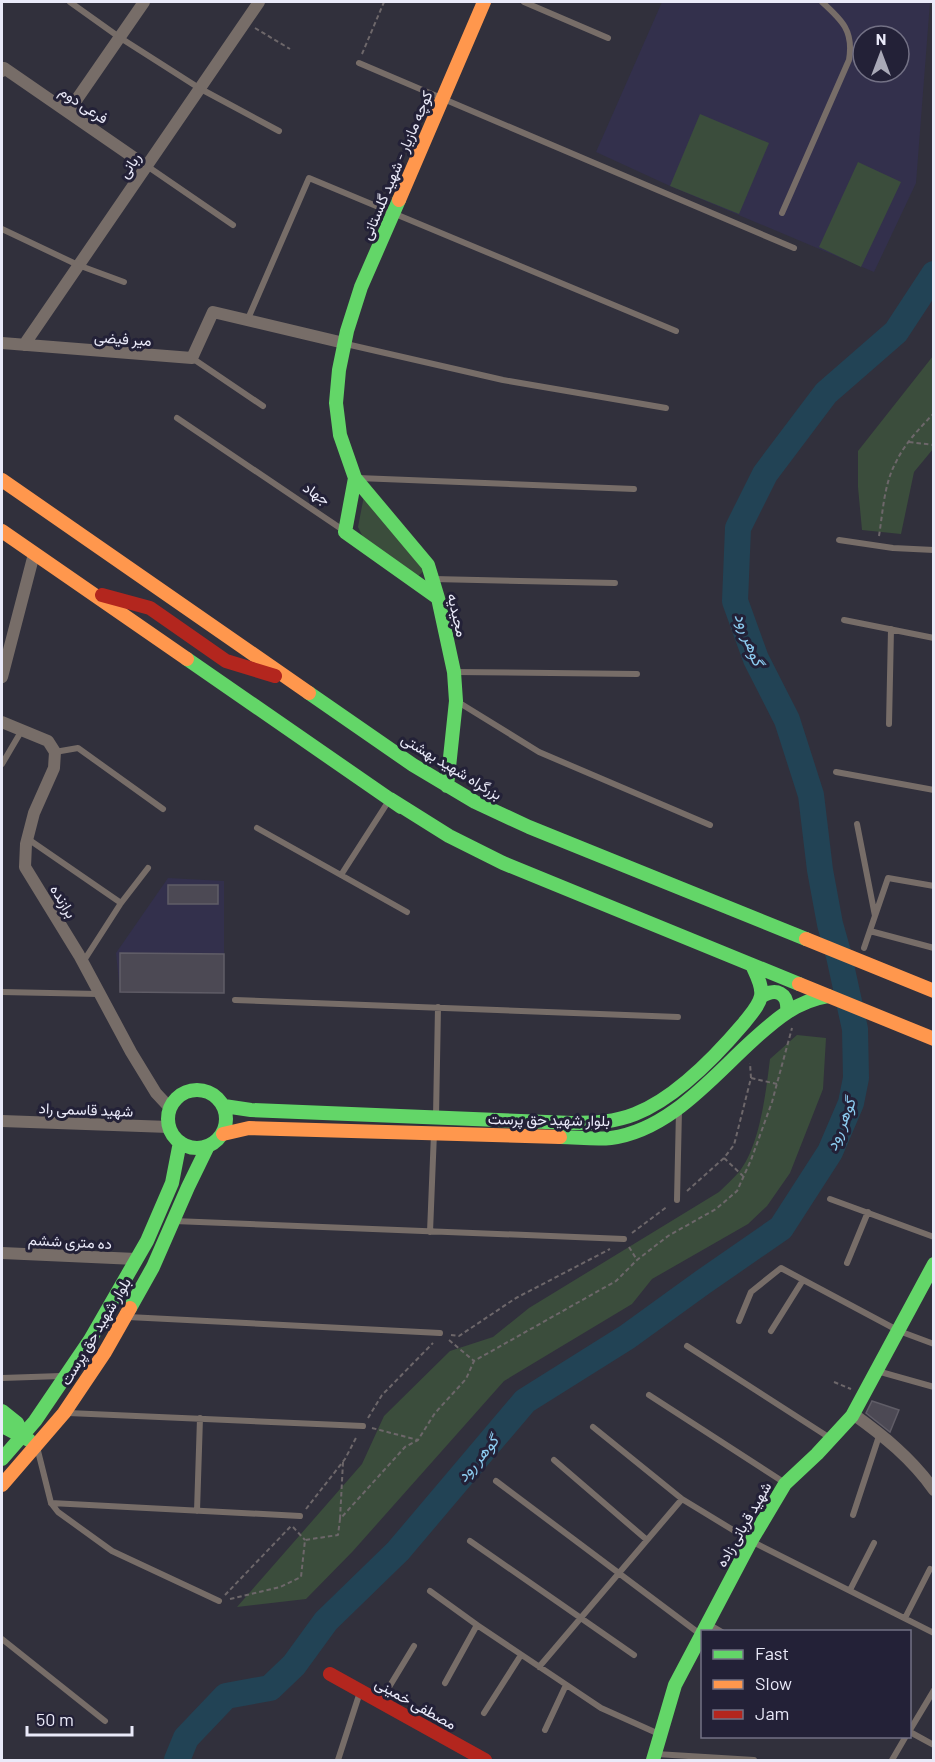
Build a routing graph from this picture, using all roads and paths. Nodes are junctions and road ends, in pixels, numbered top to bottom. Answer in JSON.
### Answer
{"nodes":[{"id":1,"x":70,"y":2,"type":"edge"},
{"id":2,"x":144,"y":2,"type":"edge"},
{"id":3,"x":259,"y":2,"type":"edge"},
{"id":4,"x":384,"y":2,"type":"edge"},
{"id":5,"x":484,"y":2,"type":"edge"},
{"id":6,"x":524,"y":2,"type":"edge"},
{"id":7,"x":822,"y":2,"type":"edge"},
{"id":8,"x":245,"y":22,"type":"junction"},
{"id":9,"x":119,"y":37,"type":"junction"},
{"id":10,"x":609,"y":38,"type":"dead end"},
{"id":11,"x":290,"y":49,"type":"dead end"},
{"id":12,"x":359,"y":63,"type":"joint"},
{"id":13,"x":2,"y":69,"type":"edge"},
{"id":14,"x":200,"y":88,"type":"junction"},
{"id":15,"x":442,"y":98,"type":"junction"},
{"id":16,"x":68,"y":112,"type":"junction"},
{"id":17,"x":279,"y":131,"type":"dead end"},
{"id":18,"x":146,"y":166,"type":"junction"},
{"id":19,"x":393,"y":213,"type":"junction"},
{"id":20,"x":782,"y":213,"type":"dead end"},
{"id":21,"x":233,"y":225,"type":"dead end"},
{"id":22,"x":2,"y":229,"type":"edge"},
{"id":23,"x":794,"y":248,"type":"dead end"},
{"id":24,"x":78,"y":265,"type":"junction"},
{"id":25,"x":124,"y":282,"type":"dead end"},
{"id":26,"x":247,"y":321,"type":"junction"},
{"id":27,"x":676,"y":331,"type":"dead end"},
{"id":28,"x":2,"y":343,"type":"edge"},
{"id":29,"x":344,"y":344,"type":"junction"},
{"id":30,"x":24,"y":345,"type":"junction"},
{"id":31,"x":192,"y":358,"type":"junction"},
{"id":32,"x":263,"y":406,"type":"dead end"},
{"id":33,"x":666,"y":408,"type":"dead end"},
{"id":34,"x":933,"y":413,"type":"edge"},
{"id":35,"x":177,"y":418,"type":"dead end"},
{"id":36,"x":909,"y":442,"type":"junction"},
{"id":37,"x":933,"y":445,"type":"edge"},
{"id":38,"x":355,"y":478,"type":"junction"},
{"id":39,"x":2,"y":480,"type":"edge"},
{"id":40,"x":634,"y":489,"type":"dead end"},
{"id":41,"x":2,"y":531,"type":"edge"},
{"id":42,"x":345,"y":532,"type":"junction"},
{"id":43,"x":839,"y":540,"type":"dead end"},
{"id":44,"x":878,"y":545,"type":"junction"},
{"id":45,"x":933,"y":550,"type":"edge"},
{"id":46,"x":34,"y":554,"type":"junction"},
{"id":47,"x":432,"y":579,"type":"junction"},
{"id":48,"x":615,"y":583,"type":"dead end"},
{"id":49,"x":89,"y":591,"type":"junction"},
{"id":50,"x":438,"y":598,"type":"junction"},
{"id":51,"x":197,"y":615,"type":"junction"},
{"id":52,"x":844,"y":620,"type":"dead end"},
{"id":53,"x":891,"y":630,"type":"junction"},
{"id":54,"x":185,"y":632,"type":"junction"},
{"id":55,"x":933,"y":638,"type":"edge"},
{"id":56,"x":172,"y":649,"type":"junction"},
{"id":57,"x":454,"y":672,"type":"junction"},
{"id":58,"x":637,"y":674,"type":"dead end"},
{"id":59,"x":2,"y":677,"type":"edge"},
{"id":60,"x":290,"y":680,"type":"junction"},
{"id":61,"x":456,"y":701,"type":"junction"},
{"id":62,"x":2,"y":722,"type":"edge"},
{"id":63,"x":889,"y":724,"type":"dead end"},
{"id":64,"x":22,"y":730,"type":"junction"},
{"id":65,"x":55,"y":752,"type":"junction"},
{"id":66,"x":2,"y":764,"type":"edge"},
{"id":67,"x":836,"y":772,"type":"dead end"},
{"id":68,"x":447,"y":786,"type":"junction"},
{"id":69,"x":933,"y":790,"type":"edge"},
{"id":70,"x":395,"y":803,"type":"junction"},
{"id":71,"x":163,"y":809,"type":"dead end"},
{"id":72,"x":857,"y":824,"type":"dead end"},
{"id":73,"x":710,"y":825,"type":"dead end"},
{"id":74,"x":257,"y":828,"type":"dead end"},
{"id":75,"x":28,"y":838,"type":"junction"},
{"id":76,"x":148,"y":868,"type":"dead end"},
{"id":77,"x":341,"y":875,"type":"junction"},
{"id":78,"x":933,"y":886,"type":"edge"},
{"id":79,"x":121,"y":903,"type":"junction"},
{"id":80,"x":407,"y":912,"type":"dead end"},
{"id":81,"x":875,"y":916,"type":"junction"},
{"id":82,"x":870,"y":931,"type":"junction"},
{"id":83,"x":933,"y":948,"type":"edge"},
{"id":84,"x":865,"y":959,"type":"junction"},
{"id":85,"x":83,"y":962,"type":"junction"},
{"id":86,"x":752,"y":965,"type":"junction"},
{"id":87,"x":933,"y":991,"type":"edge"},
{"id":88,"x":2,"y":992,"type":"edge"},
{"id":89,"x":100,"y":994,"type":"junction"},
{"id":90,"x":828,"y":996,"type":"junction"},
{"id":91,"x":761,"y":998,"type":"junction"},
{"id":92,"x":235,"y":1000,"type":"dead end"},
{"id":93,"x":438,"y":1007,"type":"junction"},
{"id":94,"x":790,"y":1016,"type":"junction"},
{"id":95,"x":678,"y":1017,"type":"dead end"},
{"id":96,"x":933,"y":1039,"type":"edge"},
{"id":97,"x":748,"y":1044,"type":"junction"},
{"id":98,"x":751,"y":1078,"type":"junction"},
{"id":99,"x":777,"y":1084,"type":"junction"},
{"id":100,"x":224,"y":1106,"type":"junction"},
{"id":101,"x":679,"y":1107,"type":"junction"},
{"id":102,"x":170,"y":1108,"type":"junction"},
{"id":103,"x":436,"y":1118,"type":"junction"},
{"id":104,"x":2,"y":1122,"type":"edge"},
{"id":105,"x":169,"y":1127,"type":"junction"},
{"id":106,"x":434,"y":1133,"type":"junction"},
{"id":107,"x":223,"y":1134,"type":"junction"},
{"id":108,"x":180,"y":1142,"type":"junction"},
{"id":109,"x":208,"y":1146,"type":"junction"},
{"id":110,"x":724,"y":1158,"type":"junction"},
{"id":111,"x":743,"y":1176,"type":"junction"},
{"id":112,"x":830,"y":1199,"type":"dead end"},
{"id":113,"x":677,"y":1200,"type":"junction"},
{"id":114,"x":868,"y":1212,"type":"junction"},
{"id":115,"x":173,"y":1221,"type":"junction"},
{"id":116,"x":430,"y":1232,"type":"junction"},
{"id":117,"x":933,"y":1237,"type":"edge"},
{"id":118,"x":624,"y":1239,"type":"junction"},
{"id":119,"x":2,"y":1252,"type":"edge"},
{"id":120,"x":136,"y":1259,"type":"junction"},
{"id":121,"x":637,"y":1260,"type":"junction"},
{"id":122,"x":847,"y":1263,"type":"dead end"},
{"id":123,"x":933,"y":1264,"type":"edge"},
{"id":124,"x":803,"y":1280,"type":"junction"},
{"id":125,"x":108,"y":1308,"type":"junction"},
{"id":126,"x":125,"y":1317,"type":"junction"},
{"id":127,"x":739,"y":1320,"type":"dead end"},
{"id":128,"x":771,"y":1331,"type":"dead end"},
{"id":129,"x":898,"y":1331,"type":"junction"},
{"id":130,"x":440,"y":1333,"type":"junction"},
{"id":131,"x":933,"y":1344,"type":"edge"},
{"id":132,"x":687,"y":1346,"type":"dead end"},
{"id":133,"x":474,"y":1361,"type":"junction"},
{"id":134,"x":877,"y":1371,"type":"junction"},
{"id":135,"x":66,"y":1376,"type":"junction"},
{"id":136,"x":2,"y":1378,"type":"edge"},
{"id":137,"x":933,"y":1387,"type":"edge"},
{"id":138,"x":648,"y":1395,"type":"dead end"},
{"id":139,"x":2,"y":1411,"type":"edge"},
{"id":140,"x":64,"y":1413,"type":"junction"},
{"id":141,"x":854,"y":1414,"type":"junction"},
{"id":142,"x":200,"y":1418,"type":"junction"},
{"id":143,"x":2,"y":1426,"type":"edge"},
{"id":144,"x":363,"y":1426,"type":"junction"},
{"id":145,"x":593,"y":1427,"type":"dead end"},
{"id":146,"x":880,"y":1433,"type":"junction"},
{"id":147,"x":23,"y":1435,"type":"junction"},
{"id":148,"x":831,"y":1439,"type":"junction"},
{"id":149,"x":418,"y":1440,"type":"junction"},
{"id":150,"x":37,"y":1446,"type":"junction"},
{"id":151,"x":2,"y":1459,"type":"edge"},
{"id":152,"x":554,"y":1461,"type":"dead end"},
{"id":153,"x":343,"y":1462,"type":"junction"},
{"id":154,"x":929,"y":1478,"type":"edge"},
{"id":155,"x":496,"y":1481,"type":"dead end"},
{"id":156,"x":785,"y":1484,"type":"junction"},
{"id":157,"x":2,"y":1485,"type":"edge"},
{"id":158,"x":933,"y":1490,"type":"edge"},
{"id":159,"x":682,"y":1499,"type":"junction"},
{"id":160,"x":51,"y":1503,"type":"junction"},
{"id":161,"x":197,"y":1511,"type":"junction"},
{"id":162,"x":853,"y":1515,"type":"dead end"},
{"id":163,"x":300,"y":1516,"type":"junction"},
{"id":164,"x":340,"y":1519,"type":"junction"},
{"id":165,"x":292,"y":1525,"type":"junction"},
{"id":166,"x":305,"y":1540,"type":"junction"},
{"id":167,"x":647,"y":1540,"type":"junction"},
{"id":168,"x":470,"y":1541,"type":"dead end"},
{"id":169,"x":751,"y":1541,"type":"junction"},
{"id":170,"x":874,"y":1543,"type":"dead end"},
{"id":171,"x":930,"y":1569,"type":"dead end"},
{"id":172,"x":619,"y":1572,"type":"junction"},
{"id":173,"x":850,"y":1590,"type":"junction"},
{"id":174,"x":430,"y":1591,"type":"dead end"},
{"id":175,"x":219,"y":1601,"type":"junction"},
{"id":176,"x":905,"y":1618,"type":"junction"},
{"id":177,"x":580,"y":1619,"type":"junction"},
{"id":178,"x":477,"y":1625,"type":"junction"},
{"id":179,"x":704,"y":1629,"type":"junction"},
{"id":180,"x":710,"y":1630,"type":"edge"},
{"id":181,"x":933,"y":1633,"type":"edge"},
{"id":182,"x":701,"y":1635,"type":"edge"},
{"id":183,"x":2,"y":1639,"type":"edge"},
{"id":184,"x":414,"y":1646,"type":"dead end"},
{"id":185,"x":521,"y":1655,"type":"junction"},
{"id":186,"x":634,"y":1655,"type":"dead end"},
{"id":187,"x":539,"y":1667,"type":"junction"},
{"id":188,"x":330,"y":1674,"type":"dead end"},
{"id":189,"x":445,"y":1683,"type":"dead end"},
{"id":190,"x":566,"y":1686,"type":"junction"},
{"id":191,"x":933,"y":1690,"type":"edge"},
{"id":192,"x":360,"y":1691,"type":"junction"},
{"id":193,"x":380,"y":1702,"type":"junction"},
{"id":194,"x":484,"y":1713,"type":"dead end"},
{"id":195,"x":105,"y":1721,"type":"dead end"},
{"id":196,"x":911,"y":1728,"type":"edge"},
{"id":197,"x":545,"y":1730,"type":"dead end"},
{"id":198,"x":911,"y":1732,"type":"edge"},
{"id":199,"x":660,"y":1734,"type":"junction"},
{"id":200,"x":905,"y":1738,"type":"edge"},
{"id":201,"x":933,"y":1745,"type":"edge"},
{"id":202,"x":654,"y":1757,"type":"edge"},
{"id":203,"x":338,"y":1761,"type":"edge"},
{"id":204,"x":486,"y":1761,"type":"edge"},
{"id":205,"x":754,"y":1761,"type":"edge"},
{"id":206,"x":892,"y":1761,"type":"edge"}],
"edges":[{"from":1,"to":9,"type":"lane"},
{"from":2,"to":9,"type":"street"},
{"from":3,"to":8,"type":"street","name":"ربانی"},
{"from":4,"to":12,"type":"path"},
{"from":5,"to":15,"type":"main road","name":"کوچه مازیار - شهید گلستانی"},
{"from":6,"to":10,"type":"lane"},
{"from":7,"to":20,"type":"lane"},
{"from":8,"to":11,"type":"path"},
{"from":8,"to":14,"type":"street","name":"ربانی"},
{"from":9,"to":14,"type":"lane"},
{"from":9,"to":16,"type":"street"},
{"from":12,"to":15,"type":"lane"},
{"from":13,"to":16,"type":"street","name":"فرعی دوم"},
{"from":14,"to":17,"type":"lane"},
{"from":14,"to":18,"type":"street","name":"ربانی"},
{"from":15,"to":19,"type":"main road","name":"کوچه مازیار - شهید گلستانی"},
{"from":15,"to":23,"type":"lane"},
{"from":16,"to":18,"type":"street","name":"فرعی دوم"},
{"from":18,"to":21,"type":"lane"},
{"from":18,"to":24,"type":"street","name":"ربانی"},
{"from":19,"to":26,"type":"lane"},
{"from":19,"to":27,"type":"lane"},
{"from":19,"to":29,"type":"main road","name":"کوچه مازیار - شهید گلستانی"},
{"from":22,"to":24,"type":"lane"},
{"from":24,"to":25,"type":"lane"},
{"from":24,"to":30,"type":"street","name":"ربانی"},
{"from":26,"to":29,"type":"street"},
{"from":26,"to":31,"type":"street"},
{"from":28,"to":30,"type":"street","name":"میر فیضی"},
{"from":29,"to":33,"type":"lane"},
{"from":29,"to":38,"type":"main road","name":"کوچه مازیار - شهید گلستانی"},
{"from":30,"to":31,"type":"street","name":"میر فیضی"},
{"from":31,"to":32,"type":"lane"},
{"from":34,"to":36,"type":"path"},
{"from":35,"to":42,"type":"lane","name":"جهاد"},
{"from":36,"to":37,"type":"path"},
{"from":36,"to":44,"type":"path"},
{"from":38,"to":40,"type":"lane"},
{"from":38,"to":42,"type":"main road"},
{"from":38,"to":47,"type":"main road","name":"مجیدیه"},
{"from":39,"to":51,"type":"main road","name":"بزرگراه شهید بهشتی"},
{"from":41,"to":46,"type":"main road"},
{"from":42,"to":50,"type":"main road","name":"جهاد"},
{"from":43,"to":44,"type":"lane"},
{"from":44,"to":45,"type":"lane"},
{"from":46,"to":49,"type":"main road"},
{"from":46,"to":59,"type":"street"},
{"from":47,"to":48,"type":"lane"},
{"from":47,"to":50,"type":"main road","name":"مجیدیه"},
{"from":49,"to":54,"type":"main road"},
{"from":49,"to":56,"type":"main road"},
{"from":50,"to":57,"type":"main road","name":"مجیدیه"},
{"from":51,"to":54,"type":"main road"},
{"from":51,"to":60,"type":"main road","name":"بزرگراه شهید بهشتی"},
{"from":52,"to":53,"type":"lane"},
{"from":53,"to":55,"type":"lane"},
{"from":53,"to":63,"type":"lane"},
{"from":54,"to":56,"type":"main road"},
{"from":54,"to":60,"type":"main road"},
{"from":56,"to":70,"type":"main road"},
{"from":57,"to":58,"type":"lane"},
{"from":57,"to":61,"type":"main road","name":"مجیدیه"},
{"from":60,"to":68,"type":"main road","name":"بزرگراه شهید بهشتی"},
{"from":61,"to":68,"type":"main road","name":"مجیدیه"},
{"from":61,"to":73,"type":"lane"},
{"from":62,"to":64,"type":"street"},
{"from":64,"to":65,"type":"street"},
{"from":64,"to":66,"type":"lane"},
{"from":65,"to":71,"type":"lane"},
{"from":65,"to":75,"type":"street","name":"برازنده"},
{"from":67,"to":69,"type":"lane"},
{"from":68,"to":84,"type":"main road","name":"بزرگراه شهید بهشتی"},
{"from":70,"to":77,"type":"lane"},
{"from":70,"to":86,"type":"main road"},
{"from":72,"to":81,"type":"lane"},
{"from":74,"to":77,"type":"lane"},
{"from":75,"to":79,"type":"lane"},
{"from":75,"to":85,"type":"street","name":"برازنده"},
{"from":76,"to":79,"type":"lane"},
{"from":77,"to":80,"type":"lane"},
{"from":78,"to":81,"type":"lane"},
{"from":79,"to":85,"type":"lane"},
{"from":81,"to":82,"type":"lane"},
{"from":82,"to":83,"type":"lane"},
{"from":82,"to":84,"type":"lane"},
{"from":84,"to":87,"type":"main road","name":"بزرگراه شهید بهشتی"},
{"from":85,"to":89,"type":"street","name":"برازنده"},
{"from":86,"to":90,"type":"main road"},
{"from":86,"to":91,"type":"main road"},
{"from":88,"to":89,"type":"lane"},
{"from":89,"to":102,"type":"street","name":"برازنده"},
{"from":90,"to":94,"type":"main road","name":"بلوار شهید حق پرست"},
{"from":90,"to":96,"type":"main road"},
{"from":91,"to":94,"type":"main road"},
{"from":91,"to":103,"type":"main road","name":"بلوار شهید حق پرست"},
{"from":92,"to":93,"type":"lane"},
{"from":93,"to":95,"type":"lane"},
{"from":93,"to":103,"type":"lane"},
{"from":94,"to":97,"type":"main road","name":"بلوار شهید حق پرست"},
{"from":94,"to":99,"type":"path"},
{"from":97,"to":98,"type":"path"},
{"from":97,"to":101,"type":"main road","name":"بلوار شهید حق پرست"},
{"from":98,"to":99,"type":"path"},
{"from":98,"to":110,"type":"path"},
{"from":99,"to":111,"type":"path"},
{"from":100,"to":102,"type":"main road"},
{"from":100,"to":103,"type":"main road","name":"بلوار شهید حق پرست"},
{"from":100,"to":107,"type":"main road"},
{"from":101,"to":106,"type":"main road","name":"بلوار شهید حق پرست"},
{"from":101,"to":113,"type":"lane"},
{"from":102,"to":105,"type":"main road"},
{"from":103,"to":106,"type":"main road"},
{"from":104,"to":105,"type":"street","name":"شهید قاسمی راد"},
{"from":105,"to":108,"type":"main road"},
{"from":106,"to":107,"type":"main road","name":"بلوار شهید حق پرست"},
{"from":106,"to":116,"type":"lane"},
{"from":107,"to":109,"type":"main road"},
{"from":108,"to":109,"type":"main road"},
{"from":108,"to":120,"type":"main road","name":"بلوار شهید حق پرست"},
{"from":109,"to":115,"type":"main road","name":"بلوار شهید حق پرست"},
{"from":110,"to":111,"type":"path"},
{"from":110,"to":113,"type":"path"},
{"from":111,"to":121,"type":"path"},
{"from":112,"to":114,"type":"lane"},
{"from":113,"to":118,"type":"path"},
{"from":114,"to":117,"type":"lane"},
{"from":114,"to":122,"type":"lane"},
{"from":115,"to":116,"type":"lane"},
{"from":115,"to":126,"type":"main road","name":"بلوار شهید حق پرست"},
{"from":116,"to":118,"type":"lane"},
{"from":118,"to":121,"type":"path"},
{"from":118,"to":130,"type":"path"},
{"from":119,"to":120,"type":"street","name":"ده متری ششم"},
{"from":120,"to":125,"type":"main road","name":"بلوار شهید حق پرست"},
{"from":121,"to":133,"type":"path"},
{"from":123,"to":129,"type":"main road","name":"شهید قربانی زاده"},
{"from":124,"to":127,"type":"lane"},
{"from":124,"to":128,"type":"lane"},
{"from":124,"to":129,"type":"lane"},
{"from":125,"to":126,"type":"main road"},
{"from":125,"to":135,"type":"main road","name":"بلوار شهید حق پرست"},
{"from":126,"to":130,"type":"lane"},
{"from":126,"to":140,"type":"main road","name":"بلوار شهید حق پرست"},
{"from":129,"to":131,"type":"lane"},
{"from":129,"to":134,"type":"main road","name":"شهید قربانی زاده"},
{"from":130,"to":133,"type":"path"},
{"from":130,"to":144,"type":"path"},
{"from":132,"to":148,"type":"lane"},
{"from":133,"to":149,"type":"path"},
{"from":134,"to":137,"type":"lane"},
{"from":134,"to":141,"type":"main road","name":"شهید قربانی زاده"},
{"from":135,"to":136,"type":"lane"},
{"from":135,"to":147,"type":"main road","name":"بلوار شهید حق پرست"},
{"from":138,"to":156,"type":"lane"},
{"from":139,"to":147,"type":"main road"},
{"from":140,"to":142,"type":"lane"},
{"from":140,"to":150,"type":"main road","name":"بلوار شهید حق پرست"},
{"from":141,"to":146,"type":"street"},
{"from":141,"to":148,"type":"main road","name":"شهید قربانی زاده"},
{"from":142,"to":144,"type":"lane"},
{"from":142,"to":161,"type":"lane"},
{"from":143,"to":147,"type":"main road"},
{"from":144,"to":149,"type":"path"},
{"from":144,"to":153,"type":"path"},
{"from":145,"to":159,"type":"lane"},
{"from":146,"to":154,"type":"street"},
{"from":146,"to":162,"type":"lane"},
{"from":147,"to":150,"type":"main road"},
{"from":147,"to":151,"type":"main road","name":"بلوار شهید حق پرست"},
{"from":148,"to":156,"type":"main road","name":"شهید قربانی زاده"},
{"from":149,"to":164,"type":"path"},
{"from":150,"to":157,"type":"main road","name":"بلوار شهید حق پرست"},
{"from":150,"to":160,"type":"lane"},
{"from":152,"to":167,"type":"lane"},
{"from":153,"to":163,"type":"path"},
{"from":153,"to":164,"type":"path"},
{"from":154,"to":158,"type":"street"},
{"from":155,"to":172,"type":"lane"},
{"from":156,"to":169,"type":"main road","name":"شهید قربانی زاده"},
{"from":159,"to":167,"type":"lane"},
{"from":159,"to":169,"type":"lane"},
{"from":160,"to":161,"type":"lane"},
{"from":160,"to":175,"type":"lane"},
{"from":161,"to":163,"type":"lane"},
{"from":163,"to":165,"type":"path"},
{"from":164,"to":166,"type":"path"},
{"from":165,"to":166,"type":"path"},
{"from":165,"to":175,"type":"path"},
{"from":166,"to":175,"type":"path"},
{"from":167,"to":172,"type":"lane"},
{"from":168,"to":177,"type":"lane"},
{"from":169,"to":173,"type":"lane"},
{"from":169,"to":179,"type":"main road","name":"شهید قربانی زاده"},
{"from":170,"to":173,"type":"lane"},
{"from":171,"to":176,"type":"lane"},
{"from":172,"to":177,"type":"lane"},
{"from":172,"to":179,"type":"lane"},
{"from":173,"to":176,"type":"lane"},
{"from":174,"to":178,"type":"lane"},
{"from":176,"to":181,"type":"lane"},
{"from":177,"to":186,"type":"lane"},
{"from":177,"to":187,"type":"lane"},
{"from":178,"to":185,"type":"lane"},
{"from":178,"to":189,"type":"lane"},
{"from":179,"to":180,"type":"lane"},
{"from":182,"to":199,"type":"main road","name":"شهید قربانی زاده"},
{"from":183,"to":195,"type":"lane"},
{"from":184,"to":193,"type":"lane"},
{"from":185,"to":187,"type":"lane"},
{"from":185,"to":194,"type":"lane"},
{"from":187,"to":190,"type":"lane"},
{"from":188,"to":192,"type":"main road","name":"مصطفی خمینی"},
{"from":190,"to":197,"type":"lane"},
{"from":190,"to":199,"type":"lane"},
{"from":191,"to":196,"type":"lane"},
{"from":192,"to":193,"type":"main road","name":"مصطفی خمینی"},
{"from":192,"to":203,"type":"lane"},
{"from":193,"to":204,"type":"main road","name":"مصطفی خمینی"},
{"from":198,"to":201,"type":"lane"},
{"from":199,"to":202,"type":"main road","name":"شهید قربانی زاده"},
{"from":200,"to":206,"type":"lane"},
{"from":202,"to":205,"type":"lane"}]}
